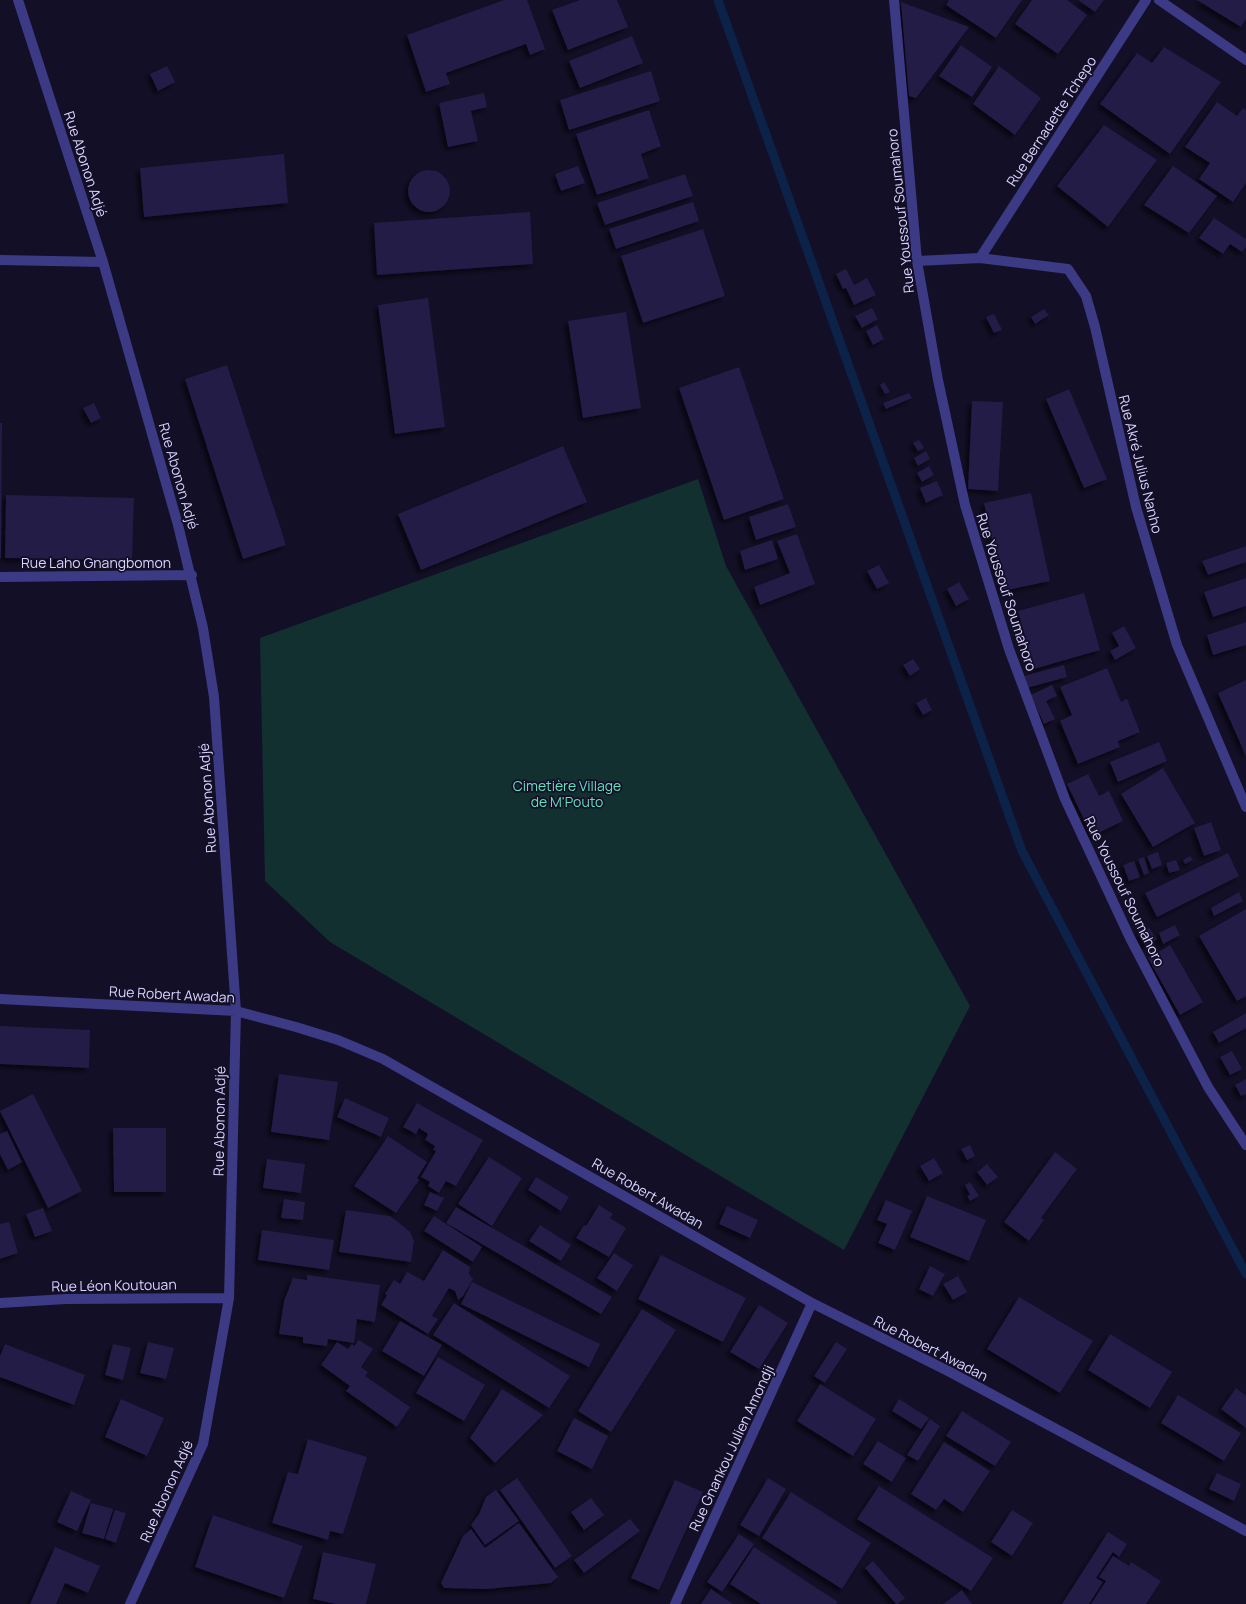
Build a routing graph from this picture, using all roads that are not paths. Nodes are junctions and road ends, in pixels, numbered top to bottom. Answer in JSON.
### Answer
{"nodes":[{"id":1,"x":18,"y":0,"type":"edge"},
{"id":2,"x":894,"y":0,"type":"edge"},
{"id":3,"x":1146,"y":0,"type":"edge"},
{"id":4,"x":1159,"y":0,"type":"edge"},
{"id":5,"x":1246,"y":60,"type":"edge"},
{"id":6,"x":980,"y":258,"type":"junction"},
{"id":7,"x":0,"y":260,"type":"edge"},
{"id":8,"x":917,"y":260,"type":"junction"},
{"id":9,"x":103,"y":262,"type":"junction"},
{"id":10,"x":192,"y":575,"type":"junction"},
{"id":11,"x":0,"y":577,"type":"edge"},
{"id":12,"x":1246,"y":807,"type":"edge"},
{"id":13,"x":0,"y":999,"type":"edge"},
{"id":14,"x":236,"y":1010,"type":"junction"},
{"id":15,"x":1246,"y":1145,"type":"edge"},
{"id":16,"x":229,"y":1298,"type":"junction"},
{"id":17,"x":0,"y":1303,"type":"edge"},
{"id":18,"x":812,"y":1303,"type":"junction"},
{"id":19,"x":1246,"y":1531,"type":"edge"},
{"id":20,"x":130,"y":1604,"type":"edge"},
{"id":21,"x":675,"y":1604,"type":"edge"}],
"edges":[{"from":1,"to":9,"type":"street","name":"Rue Abonon Adjé"},
{"from":2,"to":8,"type":"street","name":"Rue Youssouf Soumahoro"},
{"from":3,"to":6,"type":"street","name":"Rue Bernadette Tchepo"},
{"from":4,"to":5,"type":"street"},
{"from":6,"to":8,"type":"street","name":"Rue Akré Julius Nanho"},
{"from":6,"to":12,"type":"street","name":"Rue Akré Julius Nanho"},
{"from":7,"to":9,"type":"street"},
{"from":8,"to":15,"type":"street","name":"Rue Youssouf Soumahoro"},
{"from":9,"to":10,"type":"street","name":"Rue Abonon Adjé"},
{"from":10,"to":11,"type":"street","name":"Rue Laho Gnangbomon"},
{"from":10,"to":14,"type":"street","name":"Rue Abonon Adjé"},
{"from":13,"to":14,"type":"street","name":"Rue Robert Awadan"},
{"from":14,"to":16,"type":"street","name":"Rue Abonon Adjé"},
{"from":14,"to":18,"type":"street","name":"Rue Robert Awadan"},
{"from":16,"to":17,"type":"street","name":"Rue Léon Koutouan"},
{"from":16,"to":20,"type":"street","name":"Rue Abonon Adjé"},
{"from":18,"to":19,"type":"street","name":"Rue Robert Awadan"},
{"from":18,"to":21,"type":"street","name":"Rue Gnankou Julien Amondji"}]}
